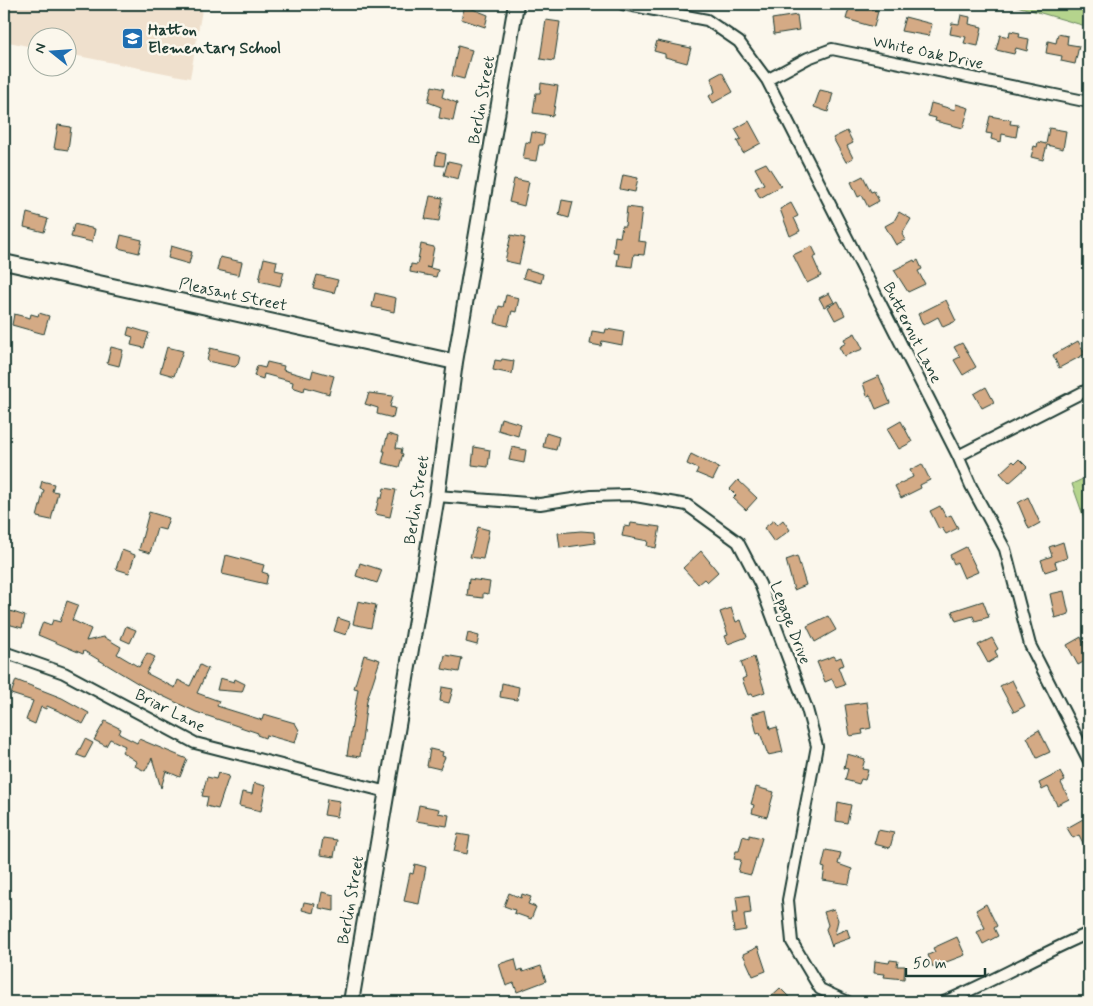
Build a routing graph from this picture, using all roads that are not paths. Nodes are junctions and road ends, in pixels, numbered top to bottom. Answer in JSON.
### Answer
{"nodes":[{"id":1,"x":516,"y":4,"type":"edge"},
{"id":2,"x":623,"y":4,"type":"edge"},
{"id":3,"x":767,"y":80,"type":"junction"},
{"id":4,"x":1089,"y":102,"type":"edge"},
{"id":5,"x":4,"y":262,"type":"edge"},
{"id":6,"x":455,"y":362,"type":"junction"},
{"id":7,"x":1089,"y":389,"type":"edge"},
{"id":8,"x":958,"y":456,"type":"junction"},
{"id":9,"x":437,"y":496,"type":"junction"},
{"id":10,"x":4,"y":652,"type":"edge"},
{"id":11,"x":1089,"y":760,"type":"edge"},
{"id":12,"x":387,"y":792,"type":"junction"},
{"id":13,"x":1089,"y":933,"type":"edge"},
{"id":14,"x":351,"y":1002,"type":"edge"},
{"id":15,"x":848,"y":1002,"type":"edge"},
{"id":16,"x":944,"y":1002,"type":"edge"}],
"edges":[{"from":1,"to":6,"type":"main road","name":"Berlin Street"},
{"from":2,"to":3,"type":"street","name":"Butternut Lane"},
{"from":3,"to":4,"type":"street","name":"White Oak Drive"},
{"from":3,"to":8,"type":"street","name":"Butternut Lane"},
{"from":5,"to":6,"type":"main road","name":"Pleasant Street"},
{"from":6,"to":9,"type":"main road","name":"Berlin Street"},
{"from":7,"to":8,"type":"street"},
{"from":8,"to":11,"type":"street","name":"Butternut Lane"},
{"from":9,"to":12,"type":"main road","name":"Berlin Street"},
{"from":9,"to":15,"type":"street","name":"Lepage Drive"},
{"from":10,"to":12,"type":"street","name":"Briar Lane"},
{"from":12,"to":14,"type":"main road","name":"Berlin Street"},
{"from":13,"to":16,"type":"street"}]}
